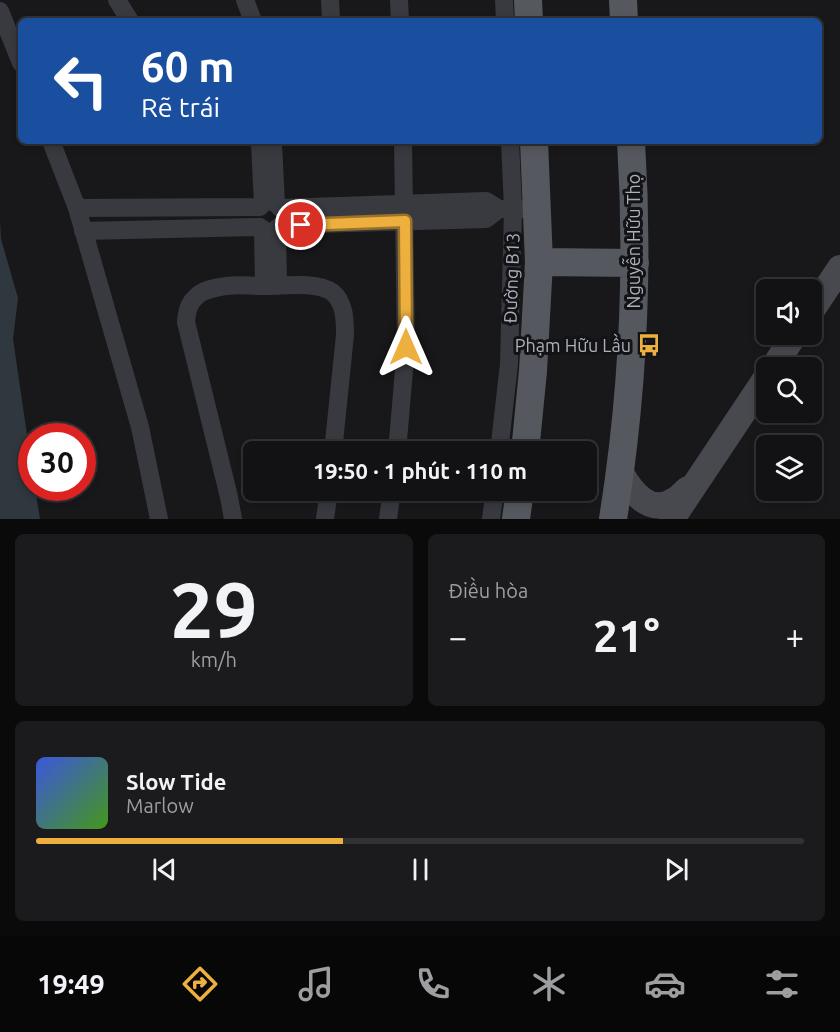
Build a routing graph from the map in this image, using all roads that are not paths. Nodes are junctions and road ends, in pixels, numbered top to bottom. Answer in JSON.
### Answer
{"nodes":[{"id":1,"x":117,"y":0,"type":"edge"},
{"id":2,"x":245,"y":0,"type":"edge"},
{"id":3,"x":330,"y":0,"type":"edge"},
{"id":4,"x":399,"y":0,"type":"edge"},
{"id":5,"x":504,"y":0,"type":"edge"},
{"id":6,"x":528,"y":0,"type":"edge"},
{"id":7,"x":623,"y":0,"type":"edge"},
{"id":8,"x":0,"y":11,"type":"edge"},
{"id":9,"x":128,"y":18,"type":"edge"},
{"id":10,"x":252,"y":18,"type":"edge"},
{"id":11,"x":331,"y":18,"type":"edge"},
{"id":12,"x":399,"y":18,"type":"edge"},
{"id":13,"x":505,"y":18,"type":"edge"},
{"id":14,"x":529,"y":18,"type":"edge"},
{"id":15,"x":624,"y":18,"type":"edge"},
{"id":16,"x":18,"y":56,"type":"edge"},
{"id":17,"x":52,"y":144,"type":"edge"},
{"id":18,"x":260,"y":144,"type":"edge"},
{"id":19,"x":273,"y":144,"type":"edge"},
{"id":20,"x":403,"y":144,"type":"edge"},
{"id":21,"x":510,"y":144,"type":"edge"},
{"id":22,"x":533,"y":144,"type":"edge"},
{"id":23,"x":632,"y":144,"type":"edge"},
{"id":24,"x":77,"y":208,"type":"junction"},
{"id":25,"x":516,"y":209,"type":"junction"},
{"id":26,"x":405,"y":212,"type":"junction"},
{"id":27,"x":270,"y":217,"type":"junction"},
{"id":28,"x":83,"y":231,"type":"junction"},
{"id":29,"x":539,"y":262,"type":"junction"},
{"id":30,"x":635,"y":263,"type":"junction"},
{"id":31,"x":840,"y":268,"type":"edge"},
{"id":32,"x":271,"y":286,"type":"junction"},
{"id":33,"x":822,"y":295,"type":"edge"},
{"id":34,"x":756,"y":393,"type":"edge"},
{"id":35,"x":334,"y":441,"type":"edge"},
{"id":36,"x":398,"y":441,"type":"edge"},
{"id":37,"x":500,"y":441,"type":"edge"},
{"id":38,"x":526,"y":441,"type":"edge"},
{"id":39,"x":621,"y":473,"type":"junction"},
{"id":40,"x":700,"y":479,"type":"junction"},
{"id":41,"x":327,"y":501,"type":"edge"},
{"id":42,"x":390,"y":501,"type":"edge"},
{"id":43,"x":493,"y":501,"type":"edge"},
{"id":44,"x":518,"y":501,"type":"edge"},
{"id":45,"x":159,"y":519,"type":"edge"},
{"id":46,"x":232,"y":519,"type":"edge"},
{"id":47,"x":325,"y":519,"type":"edge"},
{"id":48,"x":388,"y":519,"type":"edge"},
{"id":49,"x":491,"y":519,"type":"edge"},
{"id":50,"x":516,"y":519,"type":"edge"},
{"id":51,"x":614,"y":519,"type":"edge"},
{"id":52,"x":672,"y":519,"type":"edge"}],
"edges":[{"from":1,"to":9,"type":"street"},
{"from":2,"to":10,"type":"street"},
{"from":3,"to":11,"type":"street"},
{"from":4,"to":12,"type":"street"},
{"from":5,"to":13,"type":"street"},
{"from":6,"to":14,"type":"main road"},
{"from":7,"to":15,"type":"main road"},
{"from":8,"to":16,"type":"street"},
{"from":17,"to":24,"type":"street"},
{"from":18,"to":27,"type":"street"},
{"from":19,"to":27,"type":"street"},
{"from":20,"to":26,"type":"street"},
{"from":21,"to":25,"type":"street","name":"Đường B13"},
{"from":22,"to":25,"type":"main road"},
{"from":23,"to":30,"type":"main road","name":"Nguyễn Hữu Thọ"},
{"from":24,"to":27,"type":"street"},
{"from":24,"to":28,"type":"street"},
{"from":25,"to":26,"type":"street"},
{"from":25,"to":29,"type":"main road"},
{"from":25,"to":37,"type":"street","name":"Đường B13"},
{"from":26,"to":27,"type":"street"},
{"from":26,"to":36,"type":"street"},
{"from":27,"to":28,"type":"street"},
{"from":27,"to":32,"type":"street"},
{"from":28,"to":45,"type":"street"},
{"from":29,"to":30,"type":"main road"},
{"from":29,"to":38,"type":"main road"},
{"from":30,"to":39,"type":"main road","name":"Nguyễn Hữu Thọ"},
{"from":31,"to":33,"type":"main road"},
{"from":32,"to":35,"type":"street"},
{"from":32,"to":46,"type":"street"},
{"from":34,"to":40,"type":"main road"},
{"from":39,"to":40,"type":"main road"},
{"from":39,"to":51,"type":"main road","name":"Nguyễn Hữu Thọ"},
{"from":40,"to":52,"type":"main road"},
{"from":41,"to":47,"type":"street"},
{"from":42,"to":48,"type":"street"},
{"from":43,"to":49,"type":"street"},
{"from":44,"to":50,"type":"main road"}]}
